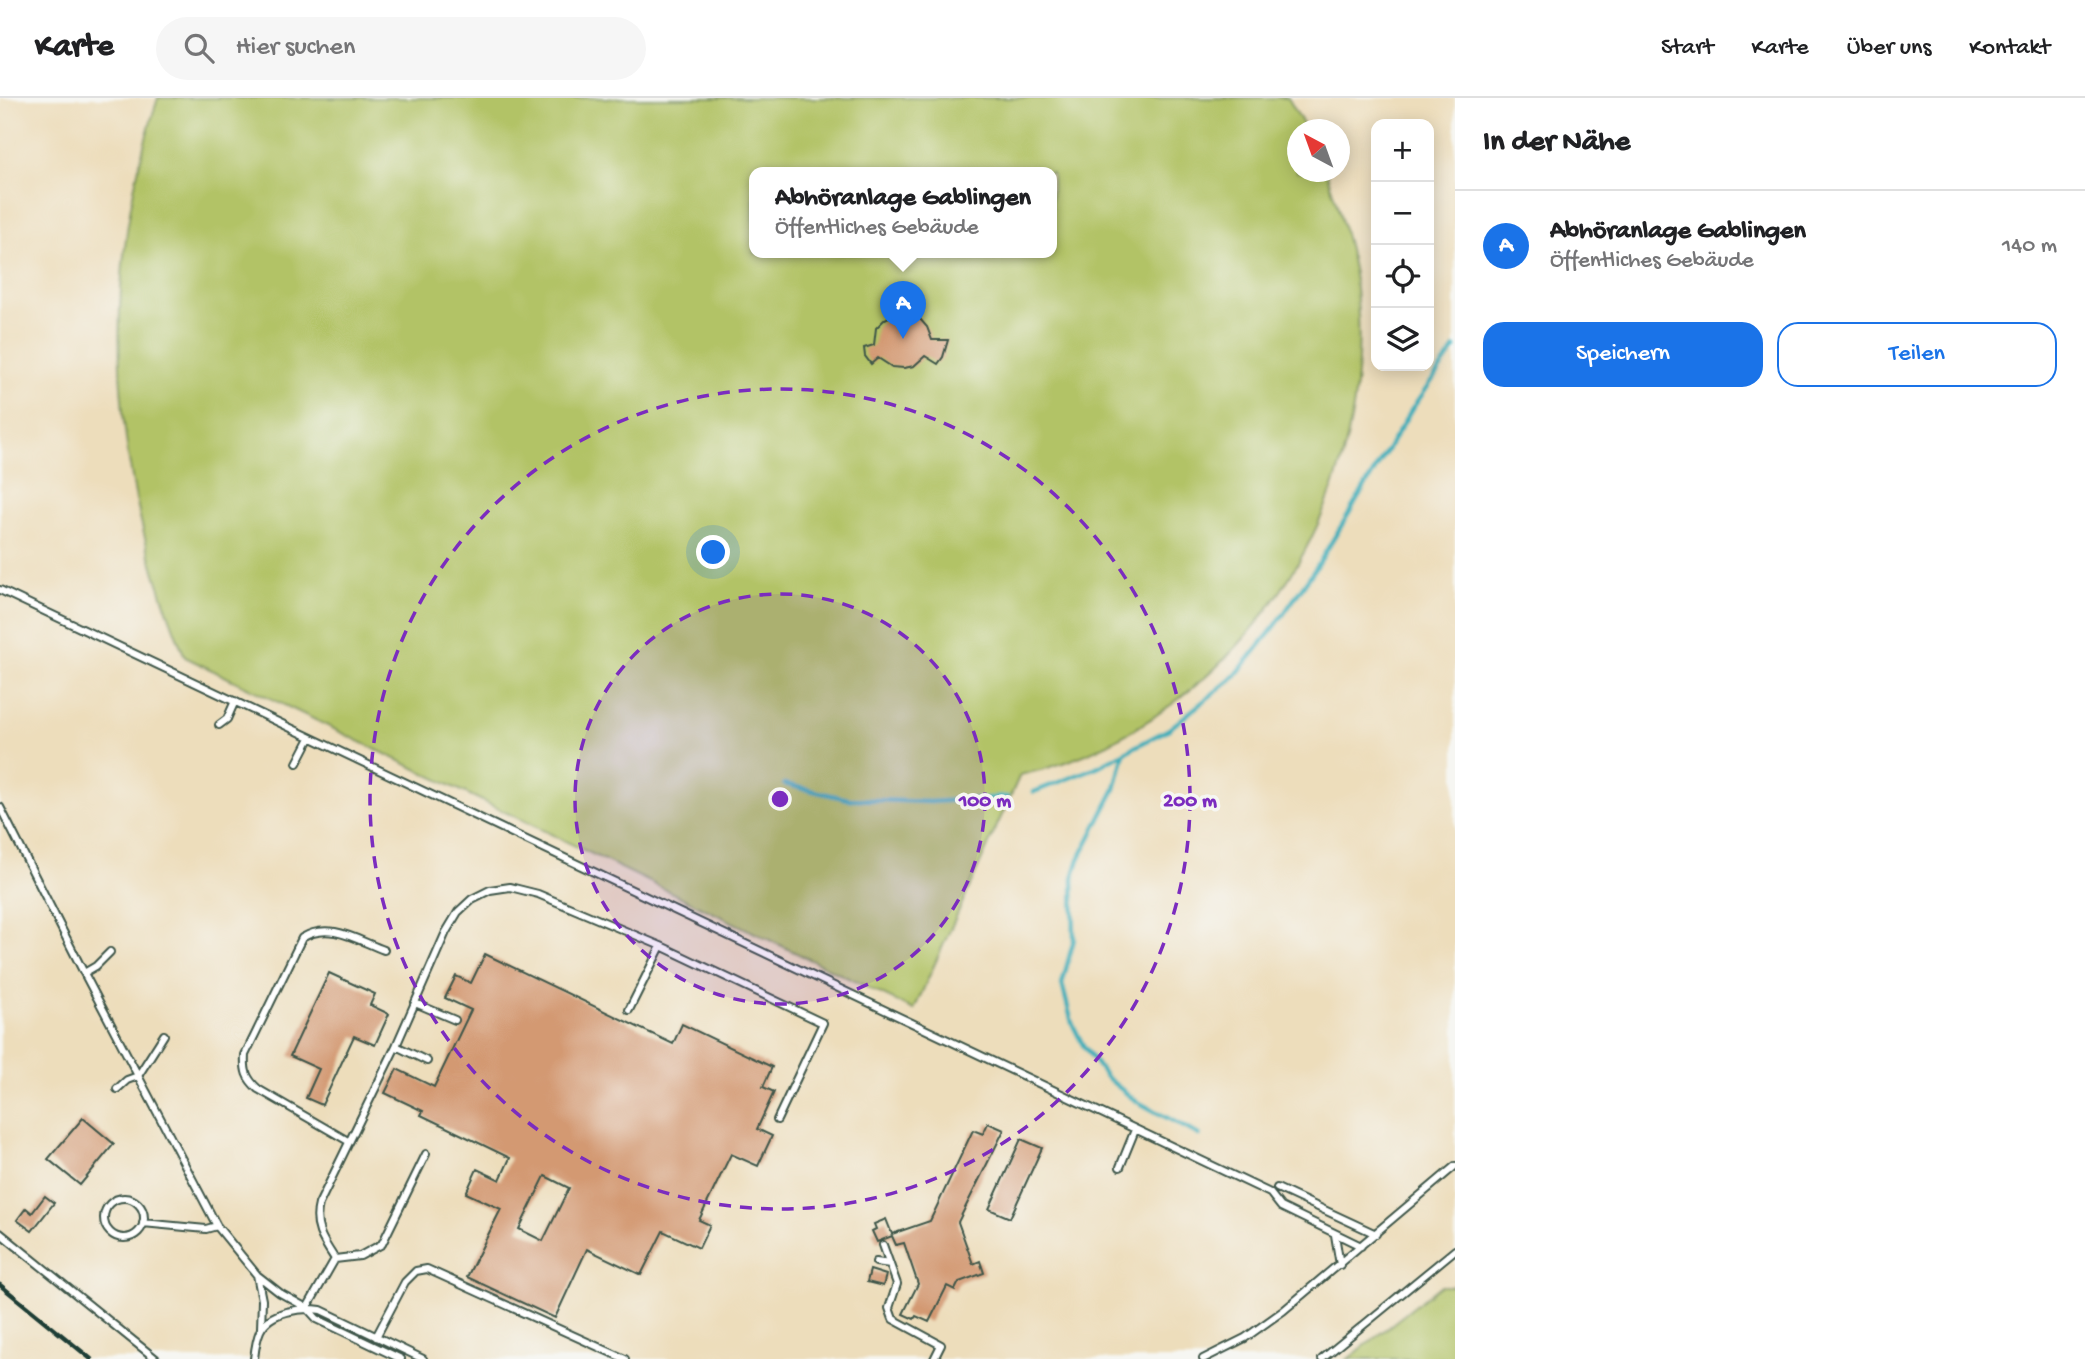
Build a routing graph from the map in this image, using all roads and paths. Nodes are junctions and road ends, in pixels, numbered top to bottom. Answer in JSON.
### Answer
{"nodes":[{"id":1,"x":0,"y":590,"type":"edge"},
{"id":2,"x":235,"y":701,"type":"junction"},
{"id":3,"x":219,"y":725,"type":"dead end"},
{"id":4,"x":310,"y":738,"type":"junction"},
{"id":5,"x":297,"y":763,"type":"dead end"},
{"id":6,"x":0,"y":807,"type":"edge"},
{"id":7,"x":661,"y":946,"type":"junction"},
{"id":8,"x":384,"y":950,"type":"dead end"},
{"id":9,"x":110,"y":952,"type":"dead end"},
{"id":10,"x":84,"y":973,"type":"junction"},
{"id":11,"x":415,"y":1003,"type":"junction"},
{"id":12,"x":629,"y":1010,"type":"dead end"},
{"id":13,"x":455,"y":1020,"type":"dead end"},
{"id":14,"x":164,"y":1035,"type":"dead end"},
{"id":15,"x":396,"y":1046,"type":"junction"},
{"id":16,"x":427,"y":1060,"type":"dead end"},
{"id":17,"x":138,"y":1076,"type":"junction"},
{"id":18,"x":117,"y":1089,"type":"dead end"},
{"id":19,"x":777,"y":1121,"type":"dead end"},
{"id":20,"x":1135,"y":1130,"type":"junction"},
{"id":21,"x":348,"y":1141,"type":"junction"},
{"id":22,"x":426,"y":1154,"type":"dead end"},
{"id":23,"x":1120,"y":1167,"type":"dead end"},
{"id":24,"x":1455,"y":1167,"type":"edge"},
{"id":25,"x":1277,"y":1188,"type":"dead end"},
{"id":26,"x":144,"y":1223,"type":"junction"},
{"id":27,"x":217,"y":1226,"type":"junction"},
{"id":28,"x":0,"y":1233,"type":"edge"},
{"id":29,"x":1376,"y":1234,"type":"junction"},
{"id":30,"x":1335,"y":1235,"type":"junction"},
{"id":31,"x":883,"y":1245,"type":"dead end"},
{"id":32,"x":1361,"y":1246,"type":"junction"},
{"id":33,"x":1455,"y":1250,"type":"edge"},
{"id":34,"x":335,"y":1259,"type":"junction"},
{"id":35,"x":876,"y":1262,"type":"dead end"},
{"id":36,"x":890,"y":1265,"type":"junction"},
{"id":37,"x":1340,"y":1265,"type":"junction"},
{"id":38,"x":257,"y":1275,"type":"junction"},
{"id":39,"x":307,"y":1308,"type":"junction"},
{"id":40,"x":261,"y":1328,"type":"junction"},
{"id":41,"x":376,"y":1337,"type":"junction"},
{"id":42,"x":156,"y":1359,"type":"edge"},
{"id":43,"x":254,"y":1359,"type":"edge"},
{"id":44,"x":401,"y":1359,"type":"edge"},
{"id":45,"x":423,"y":1359,"type":"edge"},
{"id":46,"x":625,"y":1359,"type":"edge"},
{"id":47,"x":934,"y":1359,"type":"edge"},
{"id":48,"x":1203,"y":1359,"type":"edge"},
{"id":49,"x":1322,"y":1359,"type":"edge"}],
"edges":[{"from":1,"to":2,"type":"lane"},
{"from":2,"to":3,"type":"lane"},
{"from":2,"to":4,"type":"lane"},
{"from":4,"to":5,"type":"lane"},
{"from":4,"to":20,"type":"lane"},
{"from":6,"to":10,"type":"lane"},
{"from":7,"to":11,"type":"lane"},
{"from":7,"to":12,"type":"lane"},
{"from":7,"to":19,"type":"lane"},
{"from":8,"to":21,"type":"lane"},
{"from":9,"to":10,"type":"lane"},
{"from":10,"to":17,"type":"lane"},
{"from":11,"to":13,"type":"lane"},
{"from":11,"to":15,"type":"lane"},
{"from":14,"to":17,"type":"lane"},
{"from":15,"to":16,"type":"lane"},
{"from":15,"to":21,"type":"lane"},
{"from":17,"to":18,"type":"lane"},
{"from":17,"to":27,"type":"lane"},
{"from":20,"to":23,"type":"lane"},
{"from":20,"to":30,"type":"lane"},
{"from":21,"to":34,"type":"lane"},
{"from":22,"to":34,"type":"lane"},
{"from":24,"to":29,"type":"lane"},
{"from":25,"to":29,"type":"lane"},
{"from":26,"to":26,"type":"lane"},
{"from":26,"to":27,"type":"lane"},
{"from":27,"to":38,"type":"lane"},
{"from":28,"to":42,"type":"lane"},
{"from":29,"to":32,"type":"lane"},
{"from":30,"to":32,"type":"lane"},
{"from":30,"to":37,"type":"lane"},
{"from":31,"to":36,"type":"lane"},
{"from":32,"to":37,"type":"lane"},
{"from":33,"to":49,"type":"lane"},
{"from":34,"to":39,"type":"lane"},
{"from":35,"to":36,"type":"lane"},
{"from":36,"to":47,"type":"lane"},
{"from":37,"to":48,"type":"lane"},
{"from":38,"to":39,"type":"lane"},
{"from":38,"to":40,"type":"lane"},
{"from":39,"to":40,"type":"lane"},
{"from":39,"to":41,"type":"lane"},
{"from":39,"to":44,"type":"lane"},
{"from":40,"to":43,"type":"lane"},
{"from":41,"to":45,"type":"lane"},
{"from":41,"to":46,"type":"lane"}]}
